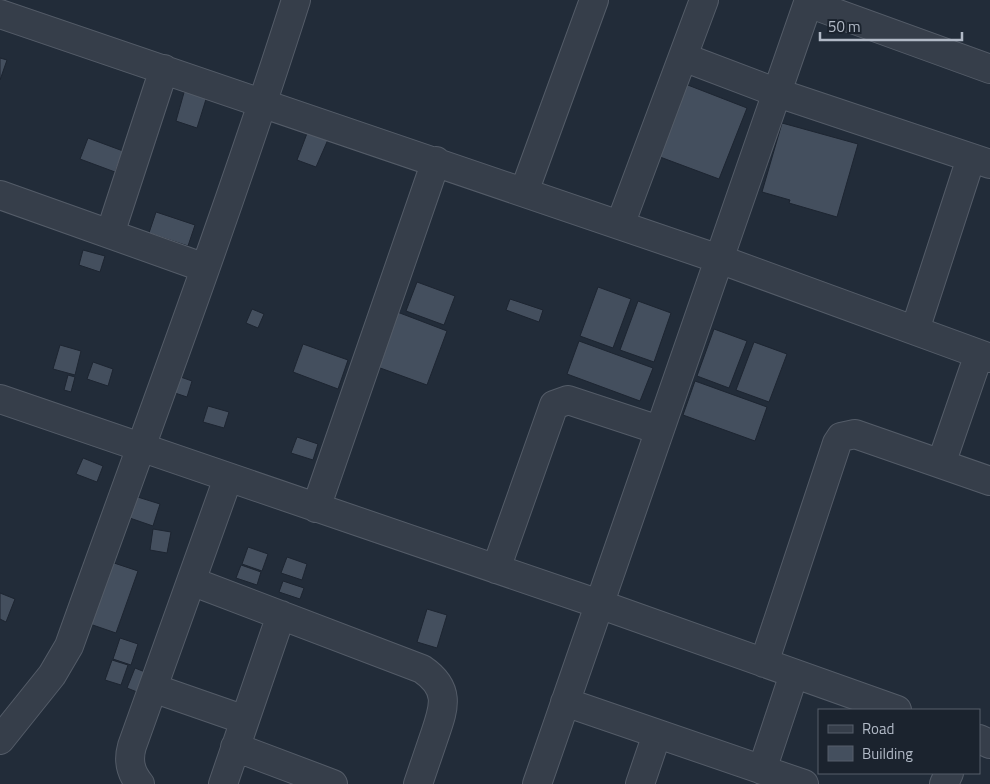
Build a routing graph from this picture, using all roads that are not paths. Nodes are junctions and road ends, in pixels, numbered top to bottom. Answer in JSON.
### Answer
{"nodes":[{"id":1,"x":296,"y":0,"type":"edge"},
{"id":2,"x":594,"y":0,"type":"edge"},
{"id":3,"x":704,"y":0,"type":"edge"},
{"id":4,"x":809,"y":1,"type":"edge"},
{"id":5,"x":0,"y":14,"type":"edge"},
{"id":6,"x":682,"y":56,"type":"junction"},
{"id":7,"x":164,"y":68,"type":"junction"},
{"id":8,"x":990,"y":69,"type":"edge"},
{"id":9,"x":778,"y":93,"type":"junction"},
{"id":10,"x":264,"y":102,"type":"junction"},
{"id":11,"x":436,"y":161,"type":"junction"},
{"id":12,"x":981,"y":161,"type":"edge"},
{"id":13,"x":524,"y":192,"type":"junction"},
{"id":14,"x":0,"y":195,"type":"edge"},
{"id":15,"x":620,"y":225,"type":"junction"},
{"id":16,"x":110,"y":234,"type":"junction"},
{"id":17,"x":719,"y":259,"type":"junction"},
{"id":18,"x":206,"y":268,"type":"junction"},
{"id":19,"x":916,"y":330,"type":"junction"},
{"id":20,"x":984,"y":356,"type":"edge"},
{"id":21,"x":0,"y":399,"type":"edge"},
{"id":22,"x":659,"y":430,"type":"junction"},
{"id":23,"x":140,"y":448,"type":"junction"},
{"id":24,"x":941,"y":464,"type":"junction"},
{"id":25,"x":228,"y":478,"type":"junction"},
{"id":26,"x":990,"y":481,"type":"edge"},
{"id":27,"x":316,"y":508,"type":"junction"},
{"id":28,"x":496,"y":569,"type":"junction"},
{"id":29,"x":191,"y":581,"type":"junction"},
{"id":30,"x":599,"y":604,"type":"junction"},
{"id":31,"x":281,"y":615,"type":"junction"},
{"id":32,"x":764,"y":663,"type":"junction"},
{"id":33,"x":794,"y":674,"type":"junction"},
{"id":34,"x":153,"y":688,"type":"junction"},
{"id":35,"x":565,"y":702,"type":"junction"},
{"id":36,"x":894,"y":709,"type":"edge"},
{"id":37,"x":245,"y":720,"type":"junction"},
{"id":38,"x":657,"y":734,"type":"junction"},
{"id":39,"x":0,"y":740,"type":"edge"},
{"id":40,"x":235,"y":747,"type":"junction"},
{"id":41,"x":762,"y":770,"type":"junction"},
{"id":42,"x":140,"y":784,"type":"edge"},
{"id":43,"x":223,"y":784,"type":"edge"},
{"id":44,"x":333,"y":784,"type":"edge"},
{"id":45,"x":418,"y":784,"type":"edge"},
{"id":46,"x":537,"y":784,"type":"edge"},
{"id":47,"x":640,"y":784,"type":"edge"},
{"id":48,"x":804,"y":784,"type":"edge"}],
"edges":[{"from":1,"to":10,"type":"street"},
{"from":2,"to":13,"type":"street"},
{"from":3,"to":6,"type":"street"},
{"from":4,"to":8,"type":"street"},
{"from":4,"to":9,"type":"street"},
{"from":5,"to":7,"type":"street"},
{"from":6,"to":9,"type":"street"},
{"from":6,"to":15,"type":"street"},
{"from":7,"to":10,"type":"street"},
{"from":7,"to":16,"type":"street"},
{"from":9,"to":12,"type":"street"},
{"from":9,"to":17,"type":"street"},
{"from":10,"to":11,"type":"street"},
{"from":10,"to":18,"type":"street"},
{"from":11,"to":13,"type":"street"},
{"from":11,"to":27,"type":"street"},
{"from":12,"to":19,"type":"street"},
{"from":13,"to":15,"type":"street"},
{"from":14,"to":16,"type":"street"},
{"from":15,"to":17,"type":"street"},
{"from":16,"to":18,"type":"street"},
{"from":17,"to":19,"type":"street"},
{"from":17,"to":22,"type":"street"},
{"from":18,"to":23,"type":"street"},
{"from":19,"to":20,"type":"street"},
{"from":20,"to":24,"type":"street"},
{"from":21,"to":23,"type":"street"},
{"from":22,"to":28,"type":"street"},
{"from":22,"to":30,"type":"street"},
{"from":23,"to":25,"type":"street"},
{"from":23,"to":39,"type":"street"},
{"from":24,"to":26,"type":"street"},
{"from":24,"to":32,"type":"street"},
{"from":25,"to":27,"type":"street"},
{"from":25,"to":29,"type":"street"},
{"from":27,"to":28,"type":"street"},
{"from":28,"to":30,"type":"street"},
{"from":29,"to":31,"type":"street"},
{"from":29,"to":34,"type":"street"},
{"from":30,"to":32,"type":"street"},
{"from":30,"to":35,"type":"street"},
{"from":31,"to":37,"type":"street"},
{"from":31,"to":45,"type":"street"},
{"from":32,"to":33,"type":"street"},
{"from":33,"to":36,"type":"street"},
{"from":33,"to":41,"type":"street"},
{"from":34,"to":37,"type":"street"},
{"from":34,"to":42,"type":"street"},
{"from":35,"to":38,"type":"street"},
{"from":35,"to":46,"type":"street"},
{"from":37,"to":40,"type":"street"},
{"from":38,"to":41,"type":"street"},
{"from":38,"to":47,"type":"street"},
{"from":40,"to":43,"type":"street"},
{"from":40,"to":44,"type":"street"},
{"from":41,"to":48,"type":"street"}]}
